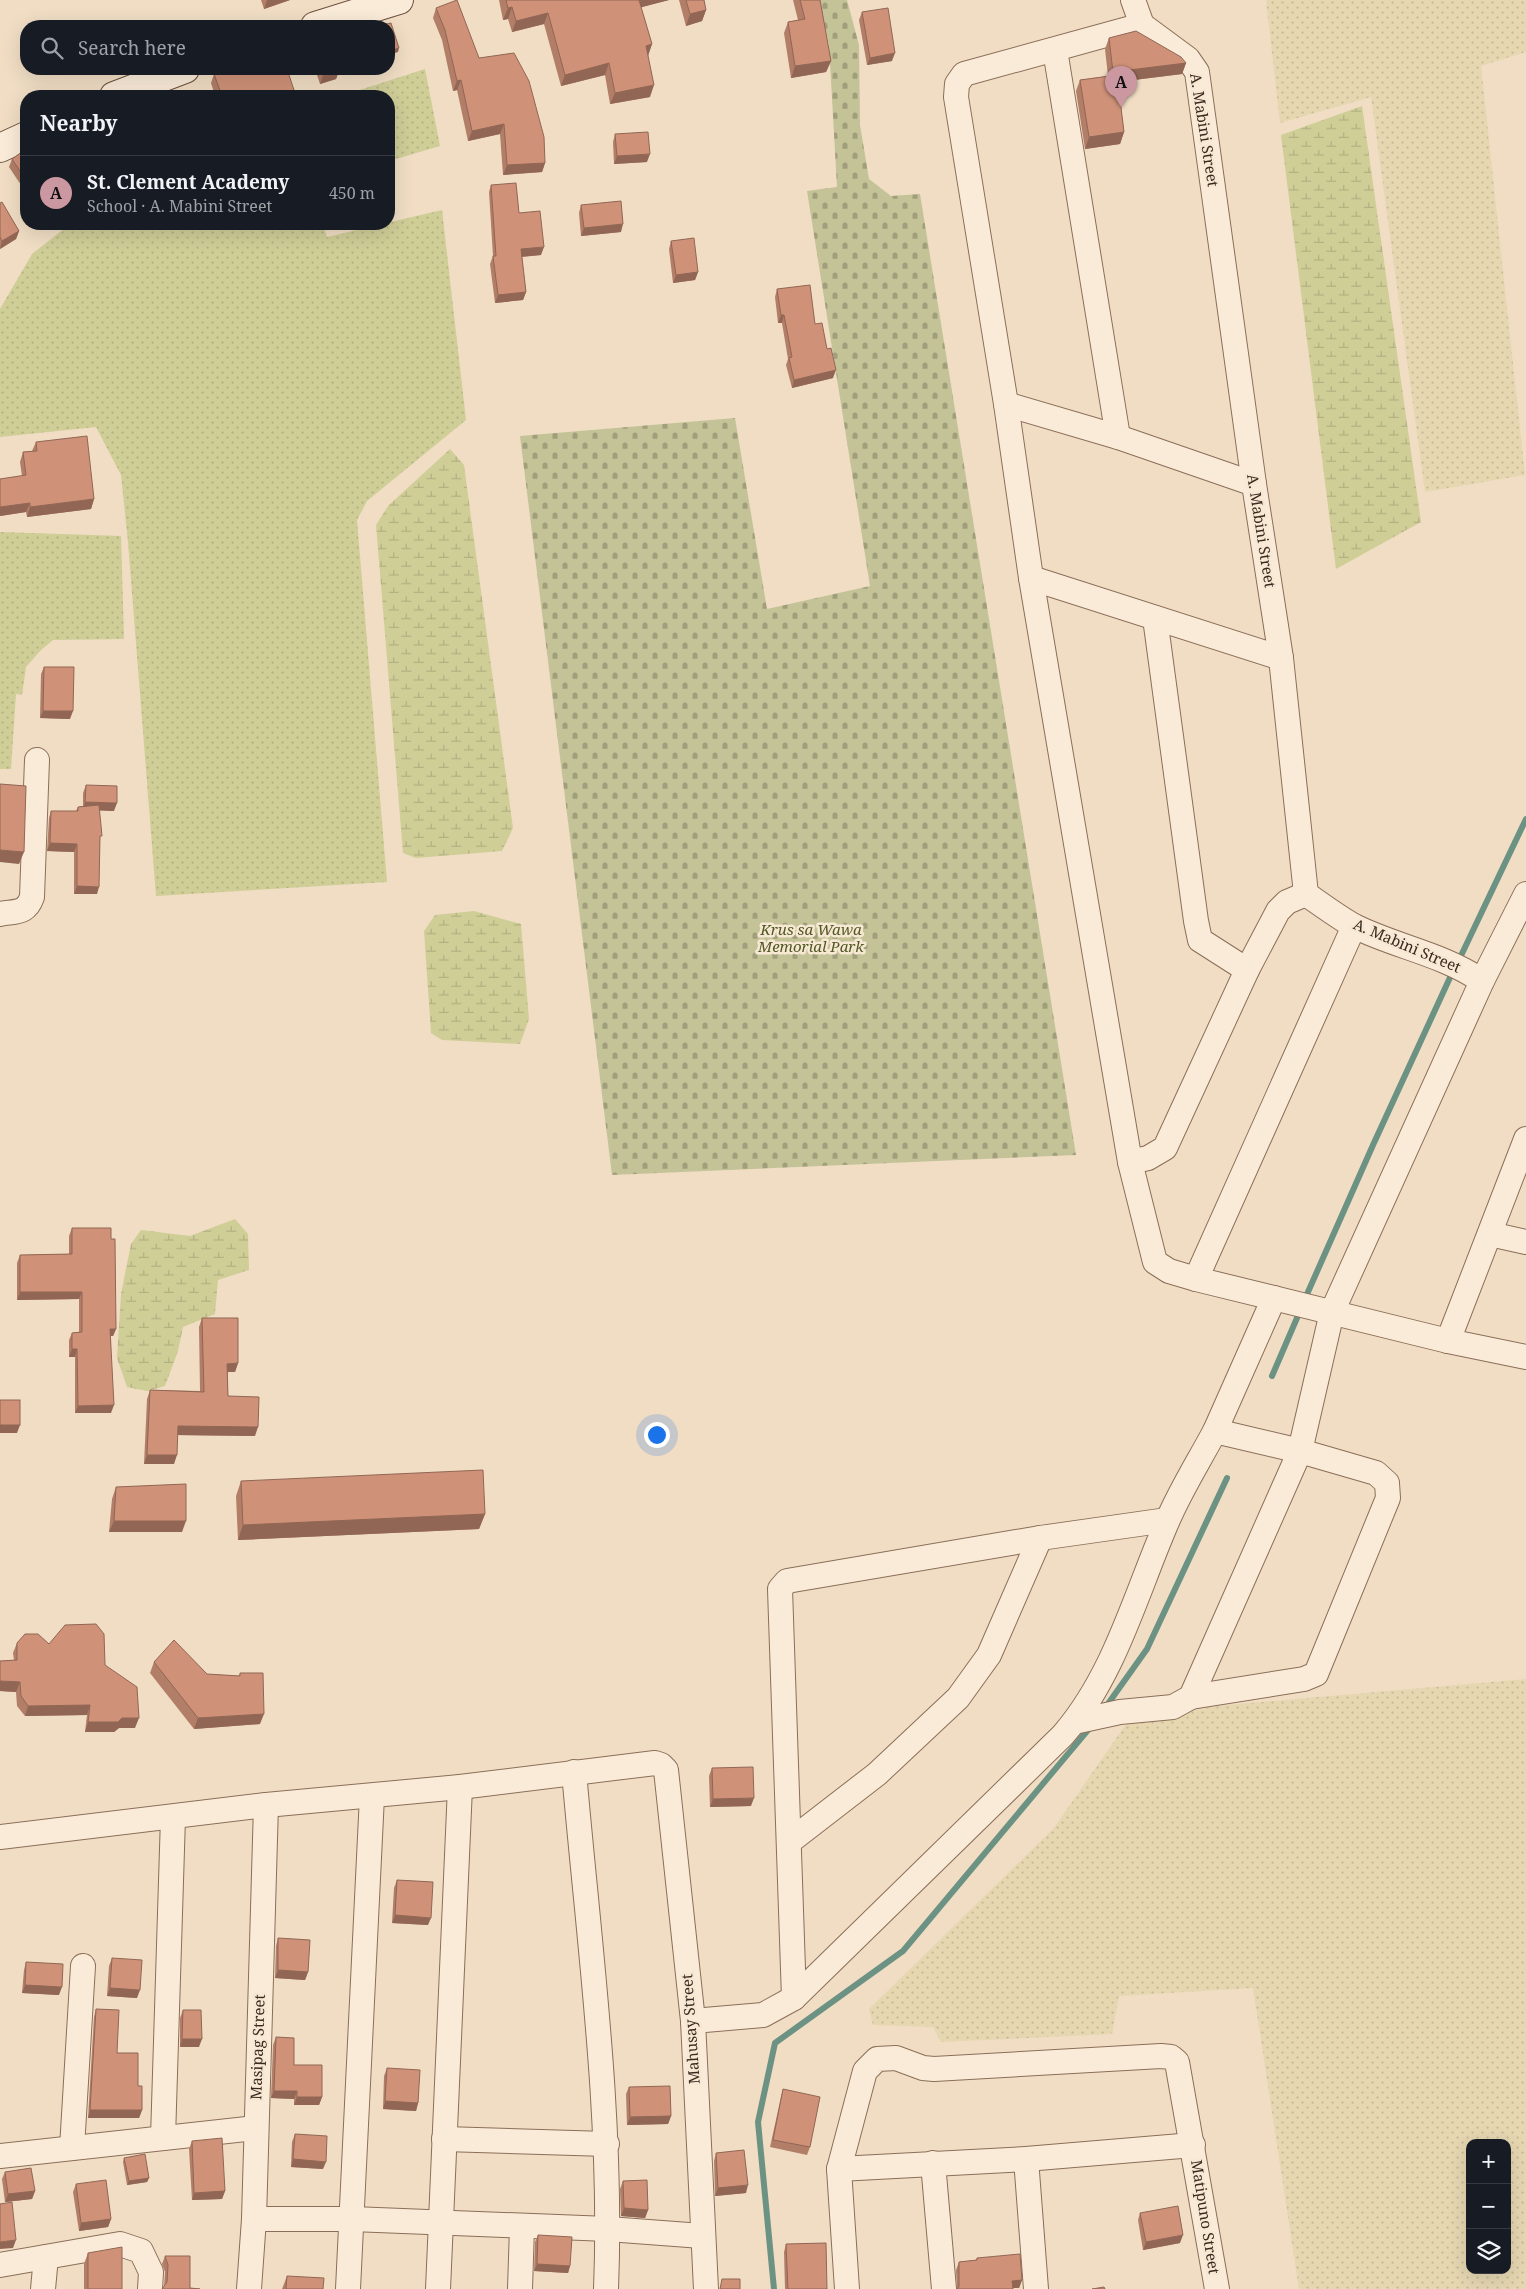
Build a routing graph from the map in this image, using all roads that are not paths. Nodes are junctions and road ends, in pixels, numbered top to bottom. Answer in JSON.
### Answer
{"nodes":[{"id":1,"x":399,"y":0,"type":"edge"},
{"id":2,"x":1133,"y":0,"type":"edge"},
{"id":3,"x":334,"y":20,"type":"edge"},
{"id":4,"x":1142,"y":25,"type":"junction"},
{"id":5,"x":1055,"y":50,"type":"junction"},
{"id":6,"x":169,"y":75,"type":"edge"},
{"id":7,"x":130,"y":90,"type":"edge"},
{"id":8,"x":20,"y":139,"type":"edge"},
{"id":9,"x":0,"y":148,"type":"edge"},
{"id":10,"x":1006,"y":404,"type":"junction"},
{"id":11,"x":1118,"y":437,"type":"junction"},
{"id":12,"x":1254,"y":484,"type":"junction"},
{"id":13,"x":1031,"y":578,"type":"junction"},
{"id":14,"x":1155,"y":618,"type":"junction"},
{"id":15,"x":1281,"y":658,"type":"junction"},
{"id":16,"x":38,"y":760,"type":"dead end"},
{"id":17,"x":1306,"y":894,"type":"junction"},
{"id":18,"x":1526,"y":894,"type":"edge"},
{"id":19,"x":0,"y":914,"type":"edge"},
{"id":20,"x":1354,"y":926,"type":"junction"},
{"id":21,"x":1247,"y":970,"type":"junction"},
{"id":22,"x":1465,"y":971,"type":"junction"},
{"id":23,"x":1524,"y":1151,"type":"edge"},
{"id":24,"x":1130,"y":1162,"type":"junction"},
{"id":25,"x":1490,"y":1234,"type":"junction"},
{"id":26,"x":1526,"y":1242,"type":"edge"},
{"id":27,"x":1196,"y":1279,"type":"junction"},
{"id":28,"x":1281,"y":1299,"type":"junction"},
{"id":29,"x":1322,"y":1310,"type":"junction"},
{"id":30,"x":1448,"y":1341,"type":"junction"},
{"id":31,"x":1526,"y":1356,"type":"edge"},
{"id":32,"x":1215,"y":1431,"type":"junction"},
{"id":33,"x":1300,"y":1451,"type":"junction"},
{"id":34,"x":1168,"y":1520,"type":"junction"},
{"id":35,"x":1040,"y":1538,"type":"junction"},
{"id":36,"x":1191,"y":1697,"type":"junction"},
{"id":37,"x":1079,"y":1720,"type":"junction"},
{"id":38,"x":574,"y":1772,"type":"junction"},
{"id":39,"x":460,"y":1787,"type":"junction"},
{"id":40,"x":372,"y":1796,"type":"junction"},
{"id":41,"x":266,"y":1806,"type":"junction"},
{"id":42,"x":173,"y":1817,"type":"junction"},
{"id":43,"x":0,"y":1837,"type":"edge"},
{"id":44,"x":789,"y":1842,"type":"junction"},
{"id":45,"x":83,"y":1966,"type":"dead end"},
{"id":46,"x":794,"y":1998,"type":"junction"},
{"id":47,"x":693,"y":2020,"type":"junction"},
{"id":48,"x":256,"y":2128,"type":"junction"},
{"id":49,"x":163,"y":2138,"type":"junction"},
{"id":50,"x":444,"y":2139,"type":"junction"},
{"id":51,"x":607,"y":2144,"type":"junction"},
{"id":52,"x":1193,"y":2145,"type":"junction"},
{"id":53,"x":72,"y":2148,"type":"junction"},
{"id":54,"x":0,"y":2156,"type":"edge"},
{"id":55,"x":1026,"y":2159,"type":"junction"},
{"id":56,"x":933,"y":2163,"type":"junction"},
{"id":57,"x":839,"y":2169,"type":"junction"},
{"id":58,"x":254,"y":2219,"type":"junction"},
{"id":59,"x":352,"y":2219,"type":"junction"},
{"id":60,"x":441,"y":2224,"type":"junction"},
{"id":61,"x":522,"y":2227,"type":"junction"},
{"id":62,"x":608,"y":2229,"type":"junction"},
{"id":63,"x":702,"y":2236,"type":"junction"},
{"id":64,"x":46,"y":2257,"type":"junction"},
{"id":65,"x":0,"y":2265,"type":"edge"},
{"id":66,"x":43,"y":2289,"type":"edge"},
{"id":67,"x":150,"y":2289,"type":"edge"},
{"id":68,"x":249,"y":2289,"type":"edge"},
{"id":69,"x":348,"y":2289,"type":"edge"},
{"id":70,"x":438,"y":2289,"type":"edge"},
{"id":71,"x":520,"y":2289,"type":"edge"},
{"id":72,"x":606,"y":2289,"type":"edge"},
{"id":73,"x":706,"y":2289,"type":"edge"},
{"id":74,"x":847,"y":2289,"type":"edge"},
{"id":75,"x":944,"y":2289,"type":"edge"},
{"id":76,"x":1036,"y":2289,"type":"edge"},
{"id":77,"x":1217,"y":2289,"type":"edge"}],
"edges":[{"from":1,"to":3,"type":"main road"},
{"from":2,"to":4,"type":"street"},
{"from":4,"to":5,"type":"street"},
{"from":4,"to":12,"type":"street","name":"A. Mabini Street"},
{"from":5,"to":10,"type":"street"},
{"from":5,"to":11,"type":"street"},
{"from":6,"to":7,"type":"main road"},
{"from":8,"to":9,"type":"main road"},
{"from":10,"to":11,"type":"street"},
{"from":10,"to":13,"type":"street"},
{"from":11,"to":12,"type":"street"},
{"from":12,"to":15,"type":"street","name":"A. Mabini Street"},
{"from":13,"to":14,"type":"street"},
{"from":13,"to":24,"type":"street"},
{"from":14,"to":15,"type":"street"},
{"from":14,"to":21,"type":"street"},
{"from":15,"to":17,"type":"street","name":"A. Mabini Street"},
{"from":16,"to":19,"type":"street"},
{"from":17,"to":20,"type":"street","name":"A. Mabini Street"},
{"from":17,"to":21,"type":"street"},
{"from":18,"to":22,"type":"street"},
{"from":20,"to":22,"type":"street","name":"A. Mabini Street"},
{"from":20,"to":27,"type":"street"},
{"from":21,"to":24,"type":"street"},
{"from":22,"to":29,"type":"street"},
{"from":23,"to":25,"type":"street"},
{"from":24,"to":27,"type":"street"},
{"from":25,"to":26,"type":"street"},
{"from":25,"to":30,"type":"street"},
{"from":27,"to":28,"type":"street"},
{"from":28,"to":29,"type":"street"},
{"from":28,"to":32,"type":"street"},
{"from":29,"to":30,"type":"street"},
{"from":29,"to":33,"type":"street"},
{"from":30,"to":31,"type":"street"},
{"from":32,"to":33,"type":"street"},
{"from":32,"to":34,"type":"street"},
{"from":33,"to":36,"type":"street"},
{"from":33,"to":36,"type":"street"},
{"from":34,"to":35,"type":"street"},
{"from":34,"to":37,"type":"street"},
{"from":35,"to":44,"type":"street"},
{"from":35,"to":44,"type":"street"},
{"from":36,"to":37,"type":"street"},
{"from":37,"to":46,"type":"street"},
{"from":38,"to":39,"type":"street"},
{"from":38,"to":47,"type":"street","name":"Mahusay Street"},
{"from":38,"to":51,"type":"street"},
{"from":39,"to":40,"type":"street"},
{"from":39,"to":50,"type":"street"},
{"from":40,"to":41,"type":"street"},
{"from":40,"to":59,"type":"street"},
{"from":41,"to":42,"type":"street"},
{"from":41,"to":48,"type":"street","name":"Masipag Street"},
{"from":42,"to":43,"type":"street"},
{"from":42,"to":49,"type":"street"},
{"from":44,"to":46,"type":"street"},
{"from":45,"to":53,"type":"street"},
{"from":46,"to":47,"type":"street"},
{"from":47,"to":63,"type":"street","name":"Mahusay Street"},
{"from":48,"to":49,"type":"street"},
{"from":48,"to":58,"type":"street","name":"Masipag Street"},
{"from":49,"to":53,"type":"street"},
{"from":50,"to":51,"type":"street"},
{"from":50,"to":60,"type":"street"},
{"from":51,"to":62,"type":"street"},
{"from":52,"to":55,"type":"street"},
{"from":52,"to":57,"type":"street","name":"Matipuno Street"},
{"from":52,"to":77,"type":"street","name":"Matipuno Street"},
{"from":53,"to":54,"type":"street"},
{"from":55,"to":56,"type":"street"},
{"from":55,"to":76,"type":"street"},
{"from":56,"to":57,"type":"street"},
{"from":56,"to":75,"type":"street"},
{"from":57,"to":74,"type":"street","name":"Matipuno Street"},
{"from":58,"to":59,"type":"street"},
{"from":58,"to":68,"type":"street","name":"Masipag Street"},
{"from":59,"to":60,"type":"street"},
{"from":59,"to":69,"type":"street"},
{"from":60,"to":61,"type":"street"},
{"from":60,"to":70,"type":"street"},
{"from":61,"to":62,"type":"street"},
{"from":61,"to":71,"type":"street"},
{"from":62,"to":63,"type":"street"},
{"from":62,"to":72,"type":"street"},
{"from":63,"to":73,"type":"street","name":"Mahusay Street"},
{"from":64,"to":65,"type":"street"},
{"from":64,"to":66,"type":"street"},
{"from":64,"to":67,"type":"street"}]}
